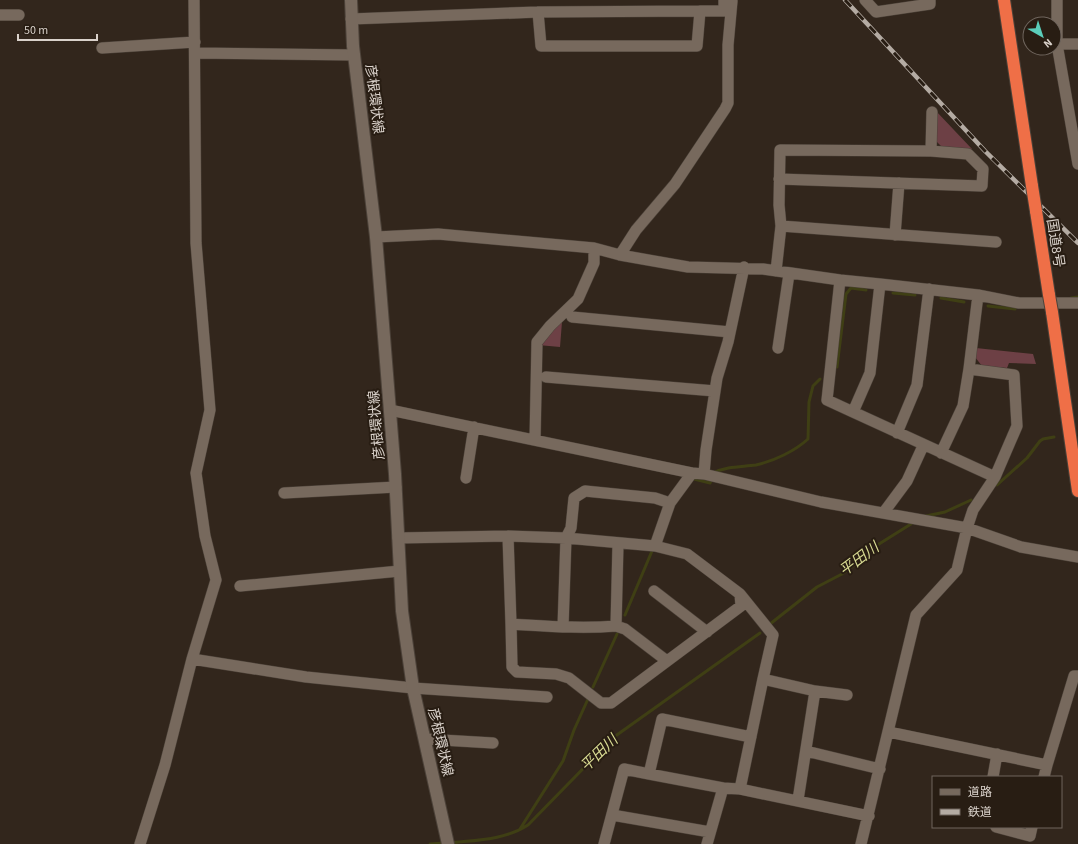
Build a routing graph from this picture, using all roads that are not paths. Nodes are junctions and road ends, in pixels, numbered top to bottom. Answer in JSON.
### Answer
{"nodes":[{"id":1,"x":194,"y":0,"type":"edge"},
{"id":2,"x":351,"y":0,"type":"edge"},
{"id":3,"x":724,"y":0,"type":"edge"},
{"id":4,"x":732,"y":0,"type":"edge"},
{"id":5,"x":866,"y":0,"type":"edge"},
{"id":6,"x":930,"y":0,"type":"edge"},
{"id":7,"x":1004,"y":0,"type":"edge"},
{"id":8,"x":1057,"y":0,"type":"edge"},
{"id":9,"x":700,"y":11,"type":"junction"},
{"id":10,"x":538,"y":12,"type":"junction"},
{"id":11,"x":19,"y":15,"type":"dead end"},
{"id":12,"x":0,"y":16,"type":"edge"},
{"id":13,"x":1057,"y":16,"type":"edge"},
{"id":14,"x":352,"y":19,"type":"junction"},
{"id":15,"x":1062,"y":44,"type":"edge"},
{"id":16,"x":1078,"y":44,"type":"edge"},
{"id":17,"x":102,"y":48,"type":"dead end"},
{"id":18,"x":195,"y":48,"type":"junction"},
{"id":19,"x":354,"y":55,"type":"junction"},
{"id":20,"x":1060,"y":56,"type":"edge"},
{"id":21,"x":1074,"y":108,"type":"edge"},
{"id":22,"x":932,"y":112,"type":"dead end"},
{"id":23,"x":931,"y":151,"type":"junction"},
{"id":24,"x":1078,"y":164,"type":"edge"},
{"id":25,"x":780,"y":179,"type":"junction"},
{"id":26,"x":899,"y":183,"type":"junction"},
{"id":27,"x":781,"y":226,"type":"junction"},
{"id":28,"x":896,"y":235,"type":"junction"},
{"id":29,"x":376,"y":236,"type":"junction"},
{"id":30,"x":996,"y":242,"type":"dead end"},
{"id":31,"x":594,"y":248,"type":"junction"},
{"id":32,"x":620,"y":256,"type":"junction"},
{"id":33,"x":744,"y":268,"type":"junction"},
{"id":34,"x":776,"y":271,"type":"junction"},
{"id":35,"x":789,"y":274,"type":"junction"},
{"id":36,"x":840,"y":280,"type":"junction"},
{"id":37,"x":880,"y":284,"type":"junction"},
{"id":38,"x":929,"y":289,"type":"junction"},
{"id":39,"x":978,"y":296,"type":"junction"},
{"id":40,"x":1078,"y":303,"type":"edge"},
{"id":41,"x":572,"y":317,"type":"dead end"},
{"id":42,"x":730,"y":332,"type":"junction"},
{"id":43,"x":778,"y":348,"type":"dead end"},
{"id":44,"x":969,"y":370,"type":"junction"},
{"id":45,"x":546,"y":377,"type":"dead end"},
{"id":46,"x":715,"y":391,"type":"junction"},
{"id":47,"x":390,"y":410,"type":"junction"},
{"id":48,"x":853,"y":412,"type":"junction"},
{"id":49,"x":474,"y":427,"type":"junction"},
{"id":50,"x":897,"y":433,"type":"junction"},
{"id":51,"x":535,"y":440,"type":"junction"},
{"id":52,"x":923,"y":446,"type":"junction"},
{"id":53,"x":941,"y":453,"type":"junction"},
{"id":54,"x":692,"y":474,"type":"junction"},
{"id":55,"x":704,"y":474,"type":"junction"},
{"id":56,"x":995,"y":477,"type":"junction"},
{"id":57,"x":466,"y":478,"type":"dead end"},
{"id":58,"x":396,"y":487,"type":"junction"},
{"id":59,"x":1078,"y":490,"type":"edge"},
{"id":60,"x":284,"y":493,"type":"dead end"},
{"id":61,"x":670,"y":503,"type":"junction"},
{"id":62,"x":884,"y":512,"type":"junction"},
{"id":63,"x":966,"y":528,"type":"junction"},
{"id":64,"x":508,"y":536,"type":"junction"},
{"id":65,"x":398,"y":538,"type":"junction"},
{"id":66,"x":566,"y":538,"type":"junction"},
{"id":67,"x":618,"y":544,"type":"junction"},
{"id":68,"x":655,"y":546,"type":"junction"},
{"id":69,"x":1078,"y":557,"type":"edge"},
{"id":70,"x":400,"y":571,"type":"junction"},
{"id":71,"x":240,"y":586,"type":"dead end"},
{"id":72,"x":654,"y":591,"type":"dead end"},
{"id":73,"x":740,"y":594,"type":"junction"},
{"id":74,"x":511,"y":624,"type":"junction"},
{"id":75,"x":616,"y":626,"type":"junction"},
{"id":76,"x":564,"y":627,"type":"junction"},
{"id":77,"x":707,"y":632,"type":"junction"},
{"id":78,"x":192,"y":659,"type":"junction"},
{"id":79,"x":667,"y":661,"type":"junction"},
{"id":80,"x":1078,"y":676,"type":"edge"},
{"id":81,"x":763,"y":679,"type":"junction"},
{"id":82,"x":413,"y":688,"type":"junction"},
{"id":83,"x":815,"y":691,"type":"junction"},
{"id":84,"x":847,"y":695,"type":"dead end"},
{"id":85,"x":547,"y":697,"type":"dead end"},
{"id":86,"x":889,"y":732,"type":"junction"},
{"id":87,"x":751,"y":737,"type":"junction"},
{"id":88,"x":425,"y":739,"type":"junction"},
{"id":89,"x":493,"y":743,"type":"dead end"},
{"id":90,"x":806,"y":751,"type":"junction"},
{"id":91,"x":997,"y":754,"type":"junction"},
{"id":92,"x":1047,"y":765,"type":"junction"},
{"id":93,"x":880,"y":769,"type":"junction"},
{"id":94,"x":649,"y":774,"type":"junction"},
{"id":95,"x":993,"y":776,"type":"edge"},
{"id":96,"x":1044,"y":776,"type":"edge"},
{"id":97,"x":723,"y":788,"type":"junction"},
{"id":98,"x":740,"y":789,"type":"junction"},
{"id":99,"x":798,"y":800,"type":"junction"},
{"id":100,"x":612,"y":815,"type":"junction"},
{"id":101,"x":869,"y":816,"type":"junction"},
{"id":102,"x":1000,"y":828,"type":"edge"},
{"id":103,"x":710,"y":832,"type":"junction"},
{"id":104,"x":1030,"y":836,"type":"edge"},
{"id":105,"x":447,"y":842,"type":"edge"},
{"id":106,"x":140,"y":844,"type":"edge"},
{"id":107,"x":604,"y":844,"type":"edge"},
{"id":108,"x":707,"y":844,"type":"edge"},
{"id":109,"x":861,"y":844,"type":"edge"}],
"edges":[{"from":1,"to":18,"type":"street"},
{"from":2,"to":14,"type":"main road","name":"彦根環状線"},
{"from":3,"to":9,"type":"street"},
{"from":4,"to":32,"type":"street"},
{"from":5,"to":6,"type":"street"},
{"from":7,"to":59,"type":"highway","name":"国道8号","bridge":true},
{"from":8,"to":13,"type":"street"},
{"from":9,"to":10,"type":"street"},
{"from":9,"to":10,"type":"street"},
{"from":10,"to":14,"type":"street"},
{"from":11,"to":12,"type":"street"},
{"from":14,"to":19,"type":"main road","name":"彦根環状線"},
{"from":15,"to":16,"type":"street"},
{"from":17,"to":18,"type":"street"},
{"from":18,"to":19,"type":"street"},
{"from":18,"to":78,"type":"street"},
{"from":19,"to":29,"type":"main road","name":"彦根環状線"},
{"from":20,"to":21,"type":"street"},
{"from":21,"to":24,"type":"street"},
{"from":22,"to":23,"type":"street"},
{"from":23,"to":25,"type":"street"},
{"from":23,"to":26,"type":"street"},
{"from":25,"to":26,"type":"street"},
{"from":25,"to":27,"type":"street"},
{"from":26,"to":28,"type":"street"},
{"from":27,"to":28,"type":"street"},
{"from":27,"to":34,"type":"street"},
{"from":28,"to":30,"type":"street"},
{"from":29,"to":31,"type":"street"},
{"from":29,"to":47,"type":"main road","name":"彦根環状線"},
{"from":31,"to":32,"type":"street"},
{"from":31,"to":51,"type":"street"},
{"from":32,"to":33,"type":"street"},
{"from":33,"to":34,"type":"street"},
{"from":33,"to":42,"type":"street"},
{"from":34,"to":35,"type":"street"},
{"from":35,"to":36,"type":"street"},
{"from":35,"to":43,"type":"street"},
{"from":36,"to":37,"type":"street"},
{"from":36,"to":48,"type":"street"},
{"from":37,"to":38,"type":"street"},
{"from":37,"to":48,"type":"street"},
{"from":38,"to":39,"type":"street"},
{"from":38,"to":50,"type":"street"},
{"from":39,"to":40,"type":"street"},
{"from":39,"to":44,"type":"street"},
{"from":41,"to":42,"type":"street"},
{"from":42,"to":46,"type":"street"},
{"from":44,"to":53,"type":"street"},
{"from":44,"to":56,"type":"street"},
{"from":45,"to":46,"type":"street"},
{"from":46,"to":55,"type":"street"},
{"from":47,"to":49,"type":"street"},
{"from":47,"to":58,"type":"main road","name":"彦根環状線"},
{"from":48,"to":50,"type":"street"},
{"from":49,"to":51,"type":"street"},
{"from":49,"to":57,"type":"street"},
{"from":50,"to":52,"type":"street"},
{"from":51,"to":54,"type":"street"},
{"from":52,"to":53,"type":"street"},
{"from":52,"to":62,"type":"street"},
{"from":53,"to":56,"type":"street"},
{"from":54,"to":55,"type":"street"},
{"from":54,"to":61,"type":"street"},
{"from":55,"to":62,"type":"street"},
{"from":56,"to":63,"type":"street"},
{"from":58,"to":60,"type":"street"},
{"from":58,"to":65,"type":"main road","name":"彦根環状線"},
{"from":61,"to":66,"type":"street"},
{"from":61,"to":68,"type":"street"},
{"from":62,"to":63,"type":"street"},
{"from":63,"to":69,"type":"street"},
{"from":63,"to":86,"type":"street"},
{"from":64,"to":65,"type":"street"},
{"from":64,"to":66,"type":"street"},
{"from":64,"to":74,"type":"street"},
{"from":65,"to":70,"type":"main road","name":"彦根環状線"},
{"from":66,"to":67,"type":"street"},
{"from":66,"to":76,"type":"street"},
{"from":67,"to":68,"type":"street"},
{"from":67,"to":75,"type":"street"},
{"from":68,"to":73,"type":"street"},
{"from":70,"to":71,"type":"street"},
{"from":70,"to":82,"type":"main road","name":"彦根環状線"},
{"from":72,"to":77,"type":"street"},
{"from":73,"to":77,"type":"street"},
{"from":73,"to":81,"type":"street"},
{"from":74,"to":76,"type":"street"},
{"from":74,"to":79,"type":"street"},
{"from":75,"to":76,"type":"street"},
{"from":75,"to":79,"type":"street"},
{"from":77,"to":79,"type":"street"},
{"from":78,"to":82,"type":"street"},
{"from":78,"to":106,"type":"street"},
{"from":80,"to":92,"type":"street"},
{"from":81,"to":83,"type":"street"},
{"from":81,"to":87,"type":"street"},
{"from":82,"to":85,"type":"street"},
{"from":82,"to":88,"type":"main road","name":"彦根環状線"},
{"from":83,"to":84,"type":"street"},
{"from":83,"to":90,"type":"street"},
{"from":86,"to":91,"type":"street"},
{"from":86,"to":93,"type":"street"},
{"from":87,"to":94,"type":"street"},
{"from":87,"to":98,"type":"street"},
{"from":88,"to":89,"type":"street"},
{"from":88,"to":105,"type":"main road","name":"彦根環状線"},
{"from":90,"to":93,"type":"street"},
{"from":90,"to":99,"type":"street"},
{"from":91,"to":92,"type":"street"},
{"from":91,"to":95,"type":"street"},
{"from":92,"to":96,"type":"street"},
{"from":93,"to":101,"type":"street"},
{"from":94,"to":97,"type":"street"},
{"from":94,"to":100,"type":"street"},
{"from":97,"to":98,"type":"street"},
{"from":97,"to":103,"type":"street"},
{"from":98,"to":99,"type":"street"},
{"from":99,"to":101,"type":"street"},
{"from":100,"to":103,"type":"street"},
{"from":100,"to":107,"type":"street"},
{"from":101,"to":109,"type":"street"},
{"from":102,"to":104,"type":"street"},
{"from":103,"to":108,"type":"street"}]}
